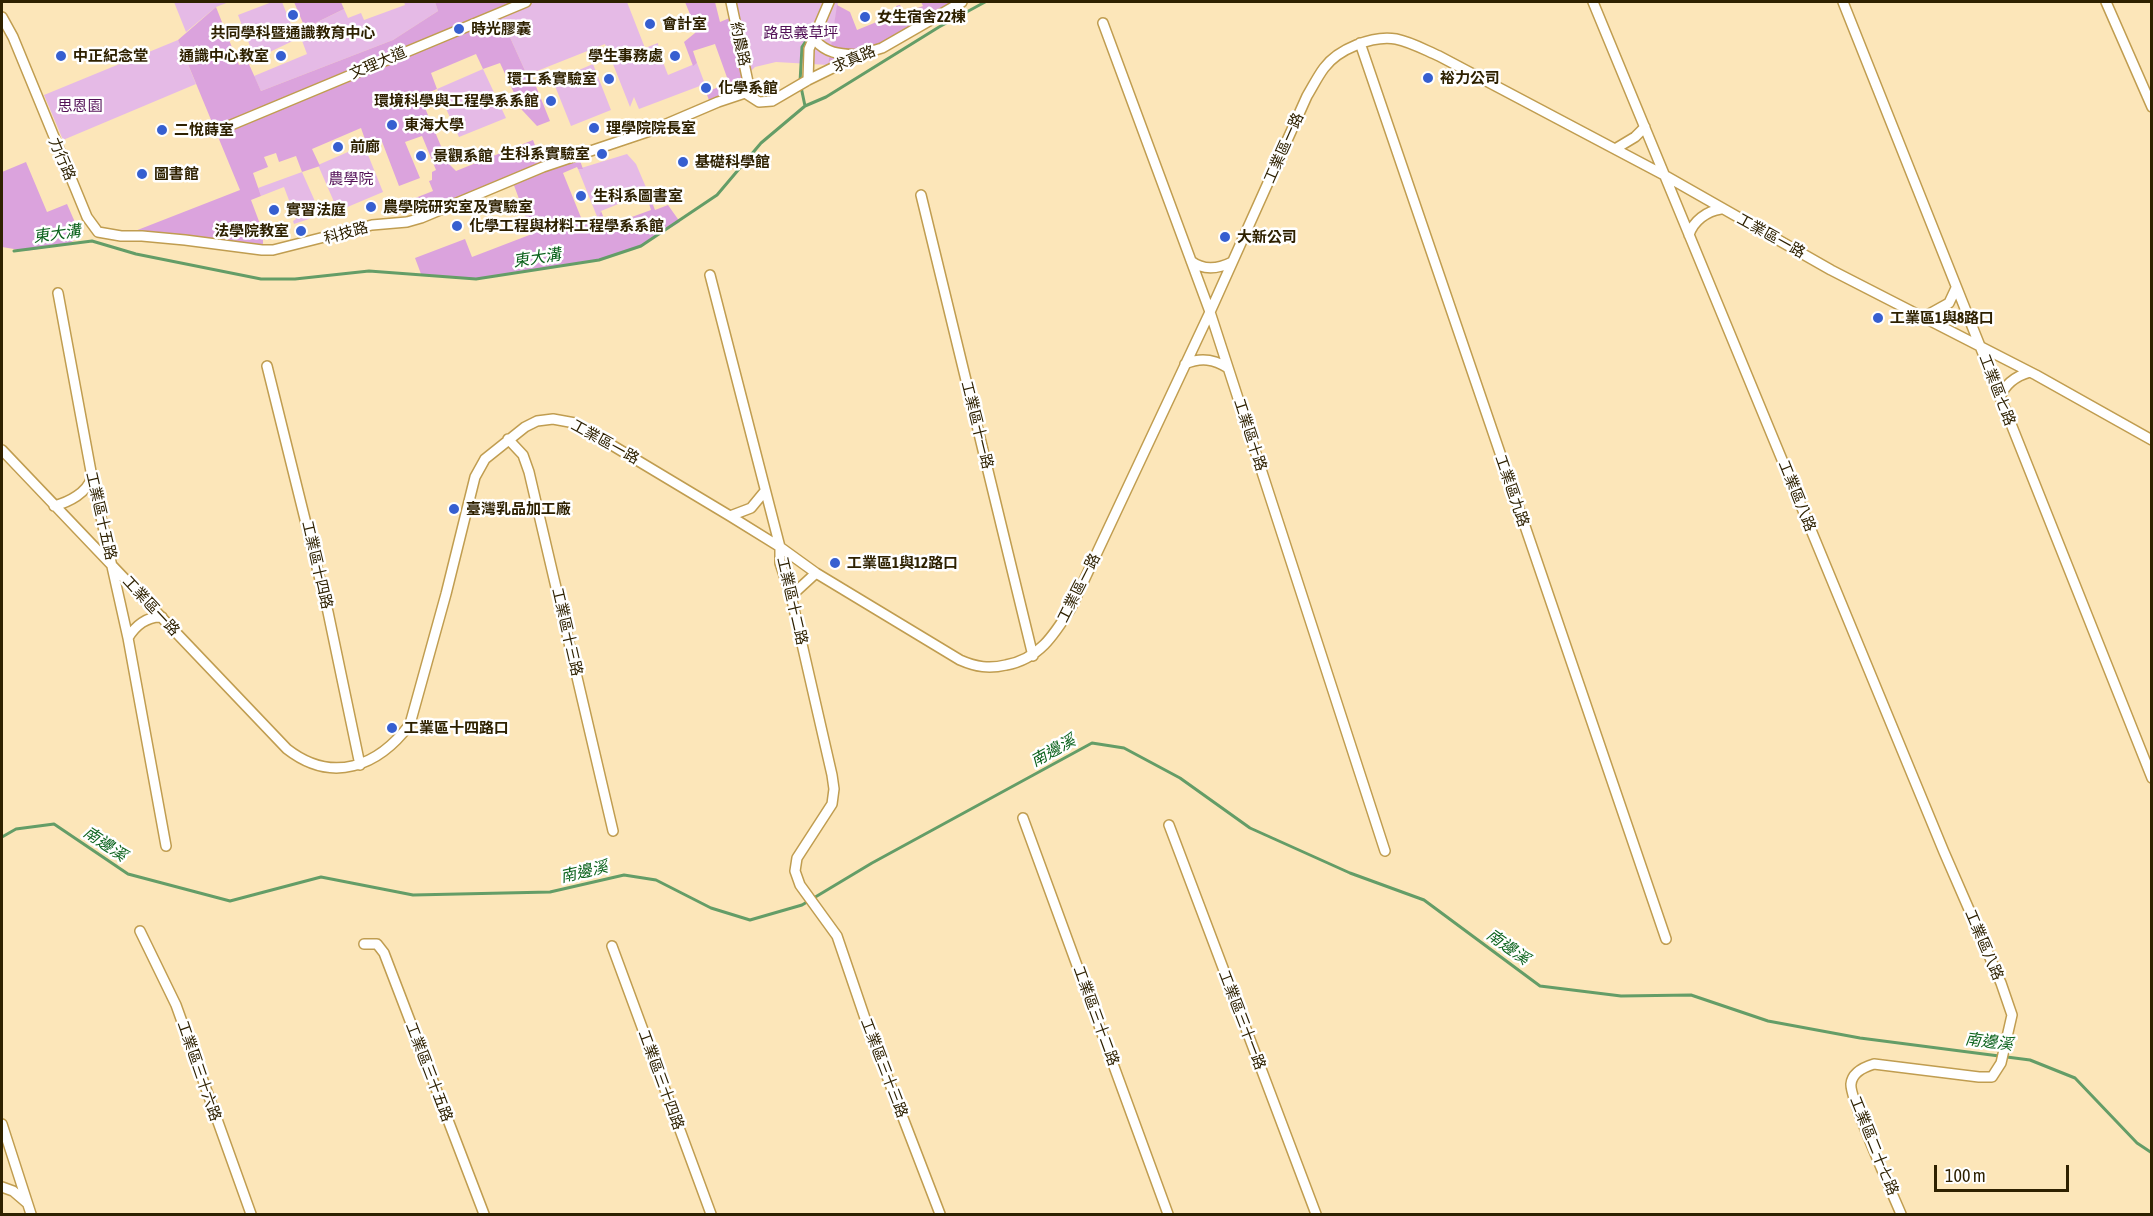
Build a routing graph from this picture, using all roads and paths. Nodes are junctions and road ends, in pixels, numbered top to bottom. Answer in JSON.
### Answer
{"nodes":[{"id":1,"x":526,"y":2,"type":"edge"},
{"id":2,"x":730,"y":2,"type":"edge"},
{"id":3,"x":963,"y":2,"type":"edge"},
{"id":4,"x":1593,"y":2,"type":"edge"},
{"id":5,"x":1843,"y":2,"type":"edge"},
{"id":6,"x":2106,"y":2,"type":"edge"},
{"id":7,"x":828,"y":4,"type":"edge"},
{"id":8,"x":2,"y":17,"type":"edge"},
{"id":9,"x":1102,"y":23,"type":"dead end"},
{"id":10,"x":814,"y":40,"type":"junction"},
{"id":11,"x":1360,"y":43,"type":"junction"},
{"id":12,"x":859,"y":55,"type":"junction"},
{"id":13,"x":808,"y":80,"type":"junction"},
{"id":14,"x":745,"y":93,"type":"junction"},
{"id":15,"x":2151,"y":107,"type":"edge"},
{"id":16,"x":231,"y":125,"type":"dead end"},
{"id":17,"x":1645,"y":127,"type":"junction"},
{"id":18,"x":1615,"y":149,"type":"junction"},
{"id":19,"x":1664,"y":175,"type":"junction"},
{"id":20,"x":921,"y":195,"type":"dead end"},
{"id":21,"x":1721,"y":209,"type":"junction"},
{"id":22,"x":98,"y":232,"type":"joint"},
{"id":23,"x":1689,"y":236,"type":"junction"},
{"id":24,"x":1191,"y":261,"type":"junction"},
{"id":25,"x":1232,"y":262,"type":"junction"},
{"id":26,"x":710,"y":275,"type":"dead end"},
{"id":27,"x":1956,"y":288,"type":"junction"},
{"id":28,"x":58,"y":293,"type":"dead end"},
{"id":29,"x":1210,"y":312,"type":"junction"},
{"id":30,"x":1922,"y":318,"type":"junction"},
{"id":31,"x":1980,"y":346,"type":"junction"},
{"id":32,"x":1185,"y":364,"type":"junction"},
{"id":33,"x":267,"y":366,"type":"dead end"},
{"id":34,"x":1228,"y":369,"type":"junction"},
{"id":35,"x":2030,"y":372,"type":"junction"},
{"id":36,"x":2000,"y":398,"type":"junction"},
{"id":37,"x":508,"y":439,"type":"junction"},
{"id":38,"x":2151,"y":440,"type":"edge"},
{"id":39,"x":2,"y":450,"type":"edge"},
{"id":40,"x":92,"y":477,"type":"junction"},
{"id":41,"x":765,"y":491,"type":"junction"},
{"id":42,"x":54,"y":506,"type":"junction"},
{"id":43,"x":730,"y":516,"type":"junction"},
{"id":44,"x":780,"y":547,"type":"junction"},
{"id":45,"x":113,"y":566,"type":"junction"},
{"id":46,"x":816,"y":573,"type":"junction"},
{"id":47,"x":792,"y":596,"type":"junction"},
{"id":48,"x":162,"y":617,"type":"junction"},
{"id":49,"x":128,"y":638,"type":"junction"},
{"id":50,"x":1033,"y":656,"type":"junction"},
{"id":51,"x":360,"y":765,"type":"junction"},
{"id":52,"x":2151,"y":778,"type":"edge"},
{"id":53,"x":1023,"y":818,"type":"dead end"},
{"id":54,"x":1169,"y":825,"type":"dead end"},
{"id":55,"x":613,"y":831,"type":"dead end"},
{"id":56,"x":166,"y":846,"type":"dead end"},
{"id":57,"x":1385,"y":851,"type":"dead end"},
{"id":58,"x":800,"y":885,"type":"joint"},
{"id":59,"x":140,"y":931,"type":"dead end"},
{"id":60,"x":1666,"y":939,"type":"dead end"},
{"id":61,"x":363,"y":944,"type":"dead end"},
{"id":62,"x":612,"y":946,"type":"dead end"},
{"id":63,"x":1992,"y":1077,"type":"joint"},
{"id":64,"x":2,"y":1124,"type":"edge"},
{"id":65,"x":4,"y":1146,"type":"edge"},
{"id":66,"x":2,"y":1187,"type":"edge"},
{"id":67,"x":28,"y":1203,"type":"junction"},
{"id":68,"x":31,"y":1215,"type":"edge"},
{"id":69,"x":251,"y":1215,"type":"edge"},
{"id":70,"x":484,"y":1215,"type":"edge"},
{"id":71,"x":711,"y":1215,"type":"edge"},
{"id":72,"x":940,"y":1215,"type":"edge"},
{"id":73,"x":1168,"y":1215,"type":"edge"},
{"id":74,"x":1316,"y":1215,"type":"edge"},
{"id":75,"x":1901,"y":1215,"type":"edge"}],
"edges":[{"from":1,"to":16,"type":"street","name":"文理大道"},
{"from":2,"to":14,"type":"street","name":"約農路"},
{"from":3,"to":12,"type":"street","name":"求真路"},
{"from":4,"to":17,"type":"street","name":"工業區八路"},
{"from":5,"to":27,"type":"street","name":"工業區七路"},
{"from":6,"to":15,"type":"street"},
{"from":7,"to":10,"type":"street"},
{"from":8,"to":22,"type":"street","name":"力行路"},
{"from":9,"to":24,"type":"street","name":"工業區十路"},
{"from":10,"to":12,"type":"street"},
{"from":10,"to":13,"type":"street"},
{"from":11,"to":18,"type":"street","name":"工業區一路"},
{"from":11,"to":25,"type":"street","name":"工業區一路"},
{"from":11,"to":60,"type":"street","name":"工業區九路"},
{"from":12,"to":13,"type":"street","name":"求真路"},
{"from":13,"to":14,"type":"street","name":"求真路"},
{"from":14,"to":22,"type":"street","name":"科技路"},
{"from":17,"to":18,"type":"street"},
{"from":17,"to":19,"type":"street","name":"工業區八路"},
{"from":18,"to":19,"type":"street","name":"工業區一路"},
{"from":19,"to":21,"type":"street","name":"工業區一路"},
{"from":19,"to":23,"type":"street","name":"工業區八路"},
{"from":20,"to":50,"type":"street","name":"工業區十一路"},
{"from":21,"to":23,"type":"street"},
{"from":21,"to":30,"type":"street","name":"工業區一路"},
{"from":23,"to":63,"type":"street","name":"工業區八路"},
{"from":24,"to":25,"type":"street"},
{"from":24,"to":29,"type":"street","name":"工業區十路"},
{"from":25,"to":29,"type":"street","name":"工業區一路"},
{"from":26,"to":41,"type":"street","name":"工業區十二路"},
{"from":27,"to":30,"type":"street"},
{"from":27,"to":31,"type":"street","name":"工業區七路"},
{"from":28,"to":40,"type":"street","name":"工業區十五路"},
{"from":29,"to":32,"type":"street","name":"工業區一路"},
{"from":29,"to":34,"type":"street","name":"工業區十路"},
{"from":30,"to":31,"type":"street","name":"工業區一路"},
{"from":31,"to":35,"type":"street","name":"工業區一路"},
{"from":31,"to":36,"type":"street","name":"工業區七路"},
{"from":32,"to":34,"type":"street"},
{"from":32,"to":50,"type":"street","name":"工業區一路"},
{"from":33,"to":51,"type":"street","name":"工業區十四路"},
{"from":34,"to":57,"type":"street","name":"工業區十路"},
{"from":35,"to":36,"type":"street"},
{"from":35,"to":38,"type":"street","name":"工業區一路"},
{"from":36,"to":52,"type":"street","name":"工業區七路"},
{"from":37,"to":43,"type":"street","name":"工業區一路"},
{"from":37,"to":51,"type":"street","name":"工業區一路"},
{"from":37,"to":55,"type":"street","name":"工業區十三路"},
{"from":39,"to":42,"type":"street","name":"工業區一路"},
{"from":40,"to":42,"type":"street"},
{"from":40,"to":45,"type":"street","name":"工業區十五路"},
{"from":41,"to":43,"type":"street"},
{"from":41,"to":44,"type":"street","name":"工業區十二路"},
{"from":42,"to":45,"type":"street","name":"工業區一路"},
{"from":43,"to":44,"type":"street","name":"工業區一路"},
{"from":44,"to":46,"type":"street","name":"工業區一路"},
{"from":44,"to":47,"type":"street","name":"工業區十二路"},
{"from":45,"to":48,"type":"street","name":"工業區一路"},
{"from":45,"to":49,"type":"street","name":"工業區十五路"},
{"from":46,"to":47,"type":"street"},
{"from":46,"to":50,"type":"street","name":"工業區一路"},
{"from":47,"to":58,"type":"street","name":"工業區十二路"},
{"from":48,"to":49,"type":"street"},
{"from":48,"to":51,"type":"street","name":"工業區一路"},
{"from":49,"to":56,"type":"street","name":"工業區十五路"},
{"from":53,"to":73,"type":"street","name":"工業區三十二路"},
{"from":54,"to":74,"type":"street","name":"工業區三十一路"},
{"from":58,"to":72,"type":"street","name":"工業區三十三路"},
{"from":59,"to":69,"type":"street","name":"工業區三十六路"},
{"from":61,"to":70,"type":"street","name":"工業區三十五路"},
{"from":62,"to":71,"type":"street","name":"工業區三十四路"},
{"from":63,"to":75,"type":"street","name":"工業區二十七路"},
{"from":64,"to":65,"type":"street"},
{"from":65,"to":67,"type":"street"},
{"from":66,"to":67,"type":"street"},
{"from":67,"to":68,"type":"street"}]}
